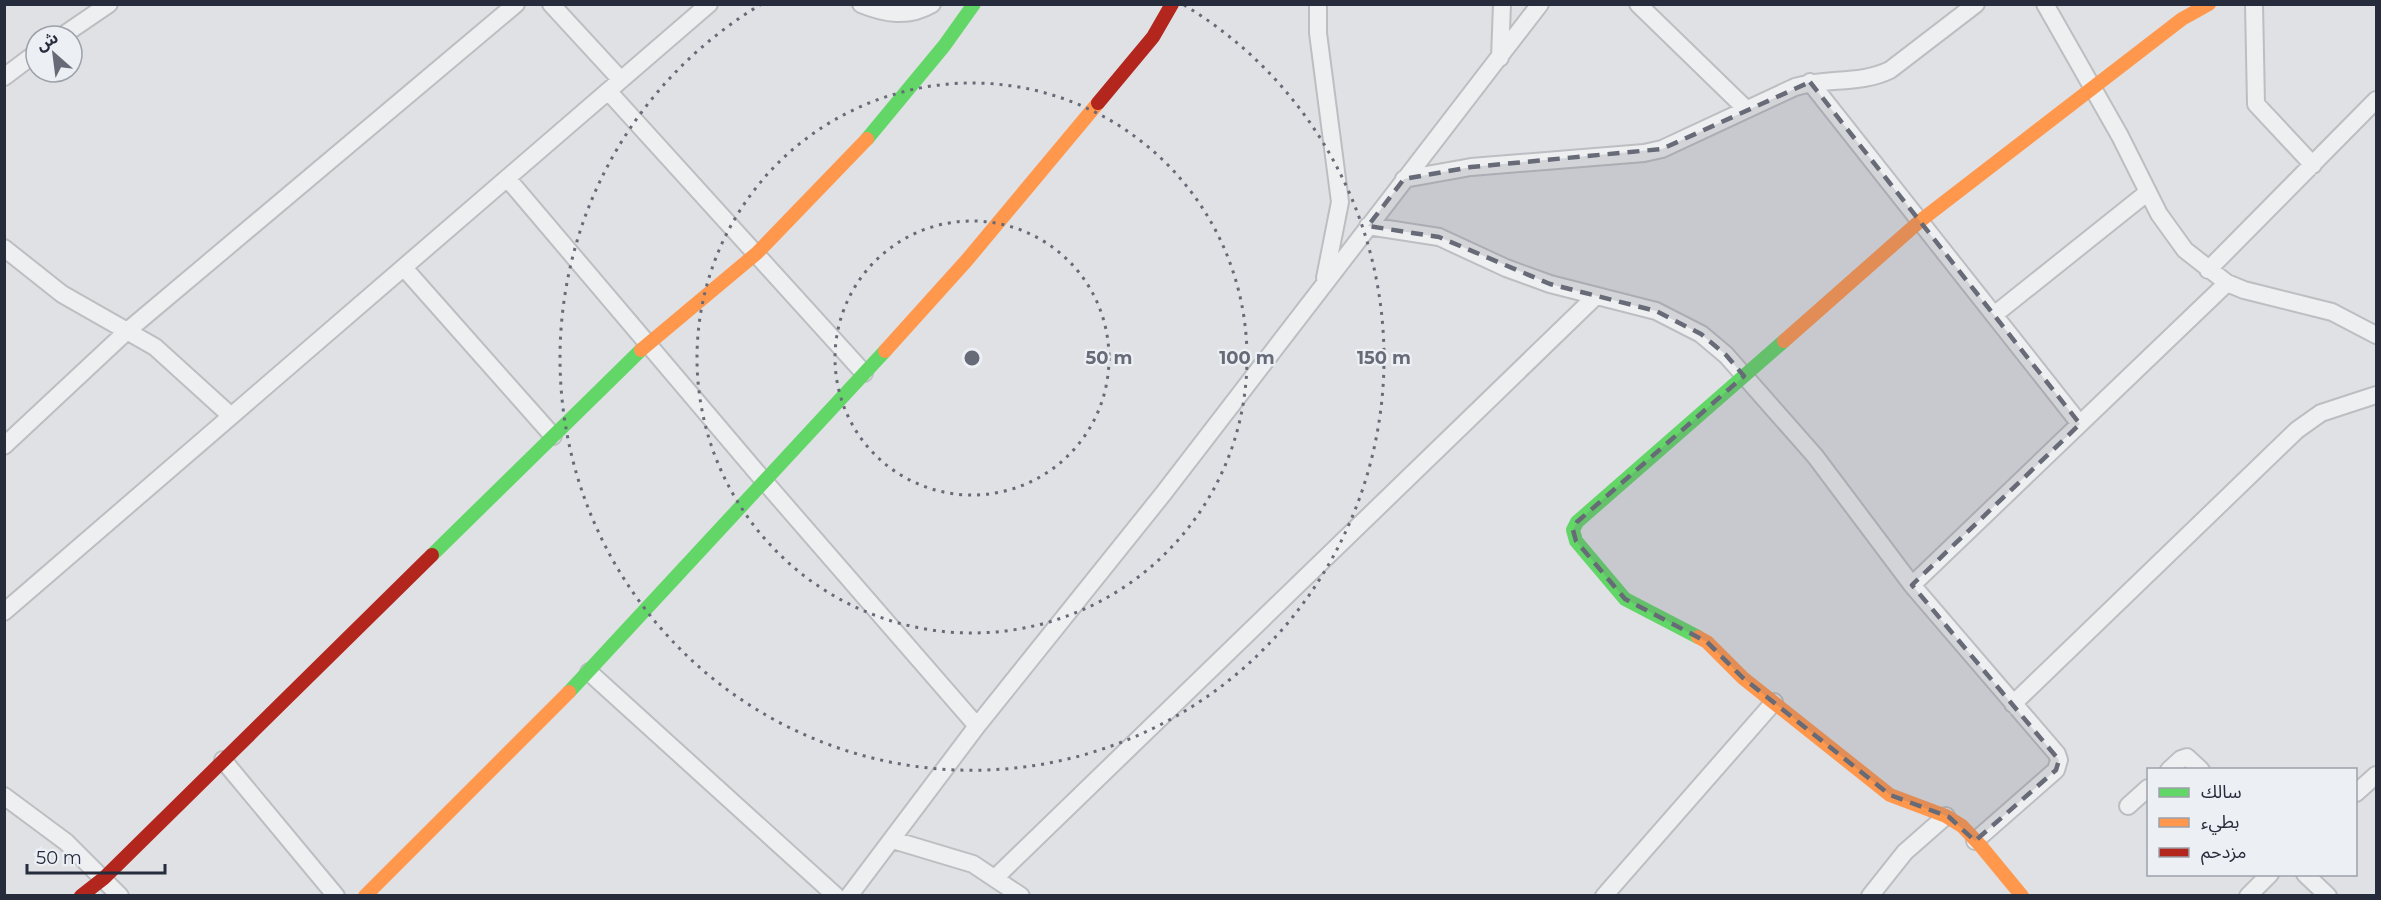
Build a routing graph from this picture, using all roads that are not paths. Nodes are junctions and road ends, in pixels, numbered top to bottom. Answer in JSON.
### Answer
{"nodes":[{"id":1,"x":109,"y":4,"type":"edge"},
{"id":2,"x":516,"y":4,"type":"edge"},
{"id":3,"x":551,"y":4,"type":"edge"},
{"id":4,"x":709,"y":4,"type":"edge"},
{"id":5,"x":861,"y":4,"type":"edge"},
{"id":6,"x":932,"y":4,"type":"edge"},
{"id":7,"x":974,"y":4,"type":"edge"},
{"id":8,"x":1172,"y":4,"type":"edge"},
{"id":9,"x":1318,"y":4,"type":"edge"},
{"id":10,"x":1502,"y":4,"type":"edge"},
{"id":11,"x":1540,"y":4,"type":"edge"},
{"id":12,"x":1638,"y":4,"type":"edge"},
{"id":13,"x":1976,"y":4,"type":"edge"},
{"id":14,"x":2044,"y":4,"type":"edge"},
{"id":15,"x":2209,"y":4,"type":"edge"},
{"id":16,"x":2254,"y":4,"type":"edge"},
{"id":17,"x":80,"y":24,"type":"edge"},
{"id":18,"x":1500,"y":58,"type":"junction"},
{"id":19,"x":24,"y":62,"type":"edge"},
{"id":20,"x":4,"y":77,"type":"edge"},
{"id":21,"x":621,"y":80,"type":"junction"},
{"id":22,"x":1810,"y":82,"type":"junction"},
{"id":23,"x":2093,"y":86,"type":"junction"},
{"id":24,"x":608,"y":91,"type":"junction"},
{"id":25,"x":2376,"y":100,"type":"edge"},
{"id":26,"x":1746,"y":109,"type":"junction"},
{"id":27,"x":2313,"y":165,"type":"junction"},
{"id":28,"x":507,"y":178,"type":"junction"},
{"id":29,"x":1404,"y":179,"type":"junction"},
{"id":30,"x":2148,"y":192,"type":"junction"},
{"id":31,"x":1920,"y":221,"type":"junction"},
{"id":32,"x":1368,"y":226,"type":"junction"},
{"id":33,"x":4,"y":248,"type":"edge"},
{"id":34,"x":757,"y":253,"type":"junction"},
{"id":35,"x":405,"y":269,"type":"junction"},
{"id":36,"x":2208,"y":270,"type":"junction"},
{"id":37,"x":2227,"y":284,"type":"junction"},
{"id":38,"x":1323,"y":285,"type":"junction"},
{"id":39,"x":1596,"y":296,"type":"junction"},
{"id":40,"x":1994,"y":315,"type":"junction"},
{"id":41,"x":2349,"y":319,"type":"junction"},
{"id":42,"x":2376,"y":322,"type":"edge"},
{"id":43,"x":126,"y":332,"type":"junction"},
{"id":44,"x":2376,"y":334,"type":"edge"},
{"id":45,"x":647,"y":344,"type":"junction"},
{"id":46,"x":864,"y":373,"type":"junction"},
{"id":47,"x":1744,"y":376,"type":"junction"},
{"id":48,"x":2376,"y":395,"type":"edge"},
{"id":49,"x":230,"y":415,"type":"junction"},
{"id":50,"x":2080,"y":424,"type":"junction"},
{"id":51,"x":553,"y":436,"type":"junction"},
{"id":52,"x":4,"y":446,"type":"edge"},
{"id":53,"x":765,"y":482,"type":"junction"},
{"id":54,"x":1912,"y":585,"type":"junction"},
{"id":55,"x":4,"y":612,"type":"edge"},
{"id":56,"x":589,"y":672,"type":"junction"},
{"id":57,"x":1774,"y":702,"type":"junction"},
{"id":58,"x":2013,"y":704,"type":"junction"},
{"id":59,"x":977,"y":726,"type":"junction"},
{"id":60,"x":223,"y":760,"type":"junction"},
{"id":61,"x":2171,"y":768,"type":"edge"},
{"id":62,"x":2199,"y":768,"type":"edge"},
{"id":63,"x":2376,"y":775,"type":"edge"},
{"id":64,"x":2147,"y":789,"type":"edge"},
{"id":65,"x":2357,"y":791,"type":"edge"},
{"id":66,"x":4,"y":796,"type":"edge"},
{"id":67,"x":2128,"y":806,"type":"dead end"},
{"id":68,"x":1946,"y":816,"type":"junction"},
{"id":69,"x":893,"y":840,"type":"junction"},
{"id":70,"x":1975,"y":841,"type":"junction"},
{"id":71,"x":2268,"y":876,"type":"edge"},
{"id":72,"x":2307,"y":876,"type":"edge"},
{"id":73,"x":104,"y":878,"type":"junction"},
{"id":74,"x":995,"y":878,"type":"junction"},
{"id":75,"x":81,"y":896,"type":"edge"},
{"id":76,"x":120,"y":896,"type":"edge"},
{"id":77,"x":336,"y":896,"type":"edge"},
{"id":78,"x":365,"y":896,"type":"edge"},
{"id":79,"x":836,"y":896,"type":"edge"},
{"id":80,"x":849,"y":896,"type":"edge"},
{"id":81,"x":1021,"y":896,"type":"edge"},
{"id":82,"x":1604,"y":896,"type":"edge"},
{"id":83,"x":1870,"y":896,"type":"edge"},
{"id":84,"x":2022,"y":896,"type":"edge"},
{"id":85,"x":2248,"y":896,"type":"edge"},
{"id":86,"x":2328,"y":896,"type":"edge"}],
"edges":[{"from":1,"to":17,"type":"street"},
{"from":2,"to":43,"type":"street"},
{"from":3,"to":21,"type":"street"},
{"from":4,"to":21,"type":"street"},
{"from":5,"to":6,"type":"street"},
{"from":7,"to":34,"type":"street"},
{"from":8,"to":46,"type":"street"},
{"from":9,"to":38,"type":"street"},
{"from":10,"to":18,"type":"street"},
{"from":11,"to":18,"type":"street"},
{"from":12,"to":26,"type":"street"},
{"from":13,"to":22,"type":"street"},
{"from":14,"to":23,"type":"street"},
{"from":15,"to":23,"type":"street"},
{"from":16,"to":27,"type":"street"},
{"from":18,"to":29,"type":"street"},
{"from":19,"to":20,"type":"street"},
{"from":21,"to":24,"type":"street"},
{"from":22,"to":26,"type":"street"},
{"from":22,"to":31,"type":"street"},
{"from":23,"to":30,"type":"street"},
{"from":23,"to":31,"type":"street"},
{"from":24,"to":28,"type":"street"},
{"from":24,"to":34,"type":"street"},
{"from":25,"to":27,"type":"street"},
{"from":26,"to":29,"type":"street"},
{"from":27,"to":36,"type":"street"},
{"from":28,"to":35,"type":"street"},
{"from":28,"to":45,"type":"street"},
{"from":29,"to":32,"type":"street"},
{"from":30,"to":36,"type":"street"},
{"from":30,"to":40,"type":"street"},
{"from":31,"to":40,"type":"street"},
{"from":31,"to":47,"type":"street"},
{"from":32,"to":38,"type":"street"},
{"from":32,"to":39,"type":"street"},
{"from":33,"to":43,"type":"street"},
{"from":34,"to":45,"type":"street"},
{"from":34,"to":46,"type":"street"},
{"from":35,"to":49,"type":"street"},
{"from":35,"to":51,"type":"street"},
{"from":36,"to":37,"type":"street"},
{"from":37,"to":41,"type":"street"},
{"from":37,"to":50,"type":"street"},
{"from":38,"to":59,"type":"street"},
{"from":39,"to":47,"type":"street"},
{"from":39,"to":74,"type":"street"},
{"from":40,"to":50,"type":"street"},
{"from":41,"to":42,"type":"street"},
{"from":41,"to":44,"type":"street"},
{"from":43,"to":49,"type":"street"},
{"from":43,"to":52,"type":"street"},
{"from":45,"to":51,"type":"street"},
{"from":45,"to":53,"type":"street"},
{"from":46,"to":53,"type":"street"},
{"from":47,"to":54,"type":"street"},
{"from":47,"to":57,"type":"street"},
{"from":48,"to":58,"type":"street"},
{"from":49,"to":55,"type":"street"},
{"from":50,"to":54,"type":"street"},
{"from":51,"to":60,"type":"street"},
{"from":53,"to":56,"type":"street"},
{"from":53,"to":59,"type":"street"},
{"from":54,"to":58,"type":"street"},
{"from":56,"to":78,"type":"street"},
{"from":56,"to":79,"type":"street"},
{"from":57,"to":68,"type":"street"},
{"from":57,"to":82,"type":"street"},
{"from":58,"to":70,"type":"street"},
{"from":59,"to":69,"type":"street"},
{"from":60,"to":73,"type":"street"},
{"from":60,"to":77,"type":"street"},
{"from":61,"to":62,"type":"street"},
{"from":63,"to":65,"type":"street"},
{"from":64,"to":67,"type":"street"},
{"from":66,"to":73,"type":"street"},
{"from":68,"to":70,"type":"street"},
{"from":68,"to":83,"type":"street"},
{"from":69,"to":74,"type":"street"},
{"from":69,"to":80,"type":"street"},
{"from":70,"to":84,"type":"street"},
{"from":71,"to":85,"type":"street"},
{"from":72,"to":86,"type":"street"},
{"from":73,"to":75,"type":"street"},
{"from":73,"to":76,"type":"street"},
{"from":74,"to":81,"type":"street"}]}
